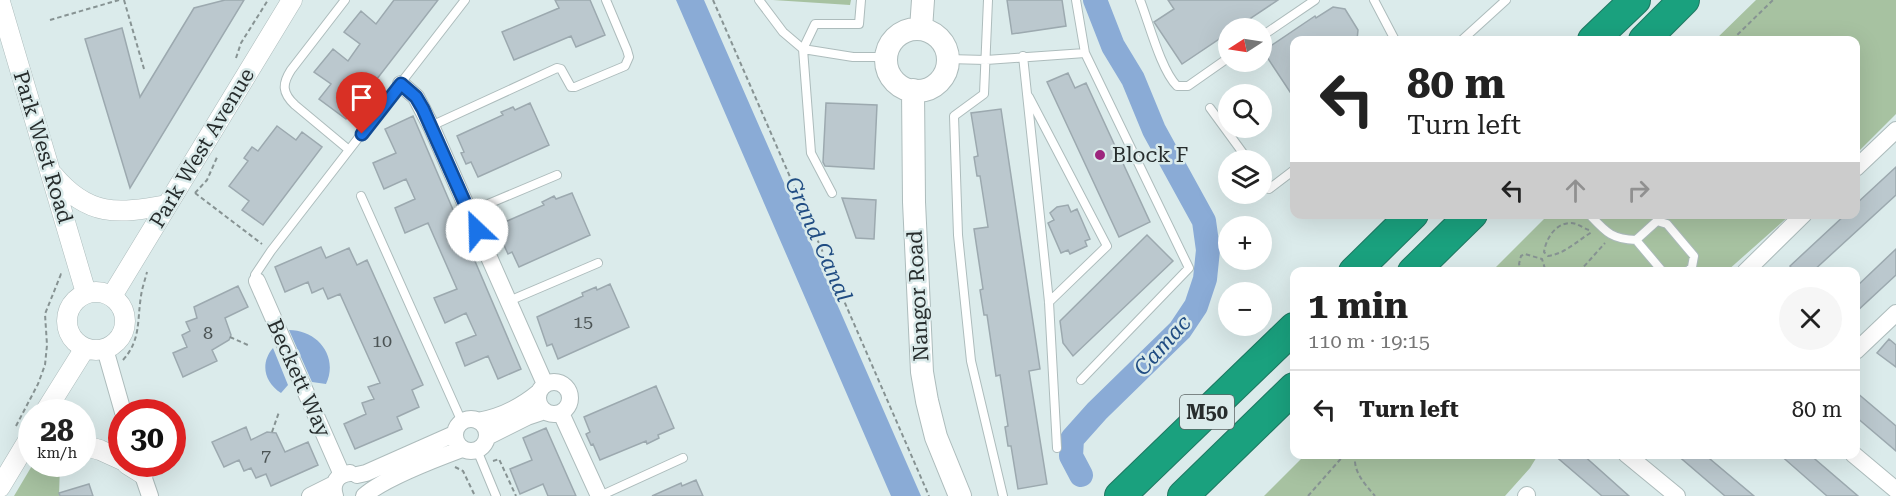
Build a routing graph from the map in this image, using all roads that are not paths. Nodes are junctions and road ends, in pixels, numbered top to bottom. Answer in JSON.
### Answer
{"nodes":[{"id":1,"x":345,"y":0,"type":"edge"},
{"id":2,"x":465,"y":0,"type":"edge"},
{"id":3,"x":606,"y":0,"type":"edge"},
{"id":4,"x":759,"y":0,"type":"edge"},
{"id":5,"x":861,"y":0,"type":"edge"},
{"id":6,"x":923,"y":0,"type":"edge"},
{"id":7,"x":988,"y":0,"type":"edge"},
{"id":8,"x":1076,"y":0,"type":"edge"},
{"id":9,"x":1140,"y":0,"type":"edge"},
{"id":10,"x":1315,"y":0,"type":"edge"},
{"id":11,"x":1374,"y":0,"type":"edge"},
{"id":12,"x":1506,"y":0,"type":"edge"},
{"id":13,"x":1635,"y":0,"type":"edge"},
{"id":14,"x":1684,"y":0,"type":"edge"},
{"id":15,"x":0,"y":2,"type":"edge"},
{"id":16,"x":287,"y":4,"type":"edge"},
{"id":17,"x":921,"y":29,"type":"junction"},
{"id":18,"x":1272,"y":29,"type":"edge"},
{"id":19,"x":1393,"y":36,"type":"edge"},
{"id":20,"x":1466,"y":36,"type":"edge"},
{"id":21,"x":1597,"y":36,"type":"edge"},
{"id":22,"x":1648,"y":36,"type":"edge"},
{"id":23,"x":803,"y":49,"type":"junction"},
{"id":24,"x":1084,"y":53,"type":"junction"},
{"id":25,"x":1023,"y":56,"type":"junction"},
{"id":26,"x":886,"y":57,"type":"junction"},
{"id":27,"x":948,"y":59,"type":"junction"},
{"id":28,"x":986,"y":60,"type":"junction"},
{"id":29,"x":1218,"y":65,"type":"edge"},
{"id":30,"x":401,"y":84,"type":"junction"},
{"id":31,"x":913,"y":90,"type":"junction"},
{"id":32,"x":1027,"y":92,"type":"junction"},
{"id":33,"x":1210,"y":108,"type":"dead end"},
{"id":34,"x":431,"y":126,"type":"junction"},
{"id":35,"x":1896,"y":130,"type":"edge"},
{"id":36,"x":349,"y":150,"type":"junction"},
{"id":37,"x":1241,"y":150,"type":"edge"},
{"id":38,"x":1860,"y":164,"type":"edge"},
{"id":39,"x":51,"y":173,"type":"junction"},
{"id":40,"x":1290,"y":173,"type":"edge"},
{"id":41,"x":557,"y":175,"type":"dead end"},
{"id":42,"x":1272,"y":187,"type":"edge"},
{"id":43,"x":832,"y":193,"type":"dead end"},
{"id":44,"x":362,"y":196,"type":"dead end"},
{"id":45,"x":167,"y":205,"type":"junction"},
{"id":46,"x":469,"y":212,"type":"junction"},
{"id":47,"x":1408,"y":219,"type":"edge"},
{"id":48,"x":1467,"y":219,"type":"edge"},
{"id":49,"x":1593,"y":219,"type":"edge"},
{"id":50,"x":1799,"y":219,"type":"edge"},
{"id":51,"x":1636,"y":240,"type":"junction"},
{"id":52,"x":598,"y":263,"type":"dead end"},
{"id":53,"x":1359,"y":267,"type":"edge"},
{"id":54,"x":1418,"y":267,"type":"edge"},
{"id":55,"x":1659,"y":267,"type":"edge"},
{"id":56,"x":1692,"y":267,"type":"edge"},
{"id":57,"x":1750,"y":267,"type":"edge"},
{"id":58,"x":256,"y":281,"type":"joint"},
{"id":59,"x":86,"y":293,"type":"junction"},
{"id":60,"x":112,"y":296,"type":"junction"},
{"id":61,"x":509,"y":301,"type":"junction"},
{"id":62,"x":1049,"y":302,"type":"junction"},
{"id":63,"x":1896,"y":313,"type":"edge"},
{"id":64,"x":1290,"y":332,"type":"edge"},
{"id":65,"x":1860,"y":347,"type":"edge"},
{"id":66,"x":85,"y":348,"type":"junction"},
{"id":67,"x":105,"y":349,"type":"junction"},
{"id":68,"x":1081,"y":380,"type":"dead end"},
{"id":69,"x":542,"y":388,"type":"junction"},
{"id":70,"x":1290,"y":392,"type":"edge"},
{"id":71,"x":53,"y":399,"type":"edge"},
{"id":72,"x":119,"y":399,"type":"edge"},
{"id":73,"x":553,"y":412,"type":"junction"},
{"id":74,"x":472,"y":439,"type":"junction"},
{"id":75,"x":1057,"y":448,"type":"dead end"},
{"id":76,"x":683,"y":458,"type":"dead end"},
{"id":77,"x":1632,"y":459,"type":"edge"},
{"id":78,"x":1859,"y":459,"type":"edge"},
{"id":79,"x":18,"y":462,"type":"edge"},
{"id":80,"x":141,"y":477,"type":"edge"},
{"id":81,"x":342,"y":482,"type":"edge"},
{"id":82,"x":0,"y":487,"type":"edge"},
{"id":83,"x":1896,"y":490,"type":"edge"},
{"id":84,"x":150,"y":496,"type":"edge"},
{"id":85,"x":310,"y":496,"type":"edge"},
{"id":86,"x":363,"y":496,"type":"edge"},
{"id":87,"x":496,"y":496,"type":"edge"},
{"id":88,"x":599,"y":496,"type":"edge"},
{"id":89,"x":960,"y":496,"type":"edge"},
{"id":90,"x":1003,"y":496,"type":"edge"},
{"id":91,"x":1120,"y":496,"type":"edge"},
{"id":92,"x":1183,"y":496,"type":"edge"},
{"id":93,"x":1677,"y":496,"type":"edge"}],
"edges":[{"from":1,"to":36,"type":"lane"},
{"from":2,"to":30,"type":"lane"},
{"from":3,"to":34,"type":"lane"},
{"from":4,"to":23,"type":"lane"},
{"from":5,"to":23,"type":"lane"},
{"from":6,"to":17,"type":"main road"},
{"from":7,"to":28,"type":"lane"},
{"from":8,"to":24,"type":"lane"},
{"from":9,"to":29,"type":"lane"},
{"from":10,"to":18,"type":"lane"},
{"from":11,"to":19,"type":"lane"},
{"from":12,"to":20,"type":"lane"},
{"from":13,"to":21,"type":"highway"},
{"from":14,"to":22,"type":"highway"},
{"from":15,"to":39,"type":"street","name":"Park West Road"},
{"from":16,"to":45,"type":"street","name":"Park West Avenue"},
{"from":17,"to":26,"type":"main road"},
{"from":17,"to":27,"type":"main road"},
{"from":23,"to":26,"type":"lane"},
{"from":23,"to":43,"type":"lane"},
{"from":24,"to":25,"type":"lane"},
{"from":24,"to":68,"type":"lane"},
{"from":25,"to":28,"type":"lane"},
{"from":25,"to":32,"type":"lane"},
{"from":26,"to":31,"type":"main road"},
{"from":27,"to":28,"type":"lane"},
{"from":27,"to":31,"type":"main road"},
{"from":28,"to":90,"type":"lane"},
{"from":30,"to":34,"type":"street"},
{"from":30,"to":36,"type":"lane"},
{"from":31,"to":89,"type":"main road","name":"Nangor Road"},
{"from":32,"to":62,"type":"lane"},
{"from":32,"to":62,"type":"lane"},
{"from":33,"to":37,"type":"lane"},
{"from":34,"to":46,"type":"street"},
{"from":35,"to":38,"type":"street"},
{"from":36,"to":58,"type":"lane"},
{"from":39,"to":45,"type":"street"},
{"from":39,"to":59,"type":"street","name":"Park West Road"},
{"from":40,"to":42,"type":"lane"},
{"from":41,"to":46,"type":"lane"},
{"from":44,"to":74,"type":"lane"},
{"from":45,"to":60,"type":"street","name":"Park West Avenue"},
{"from":46,"to":61,"type":"street"},
{"from":47,"to":53,"type":"highway"},
{"from":48,"to":54,"type":"highway"},
{"from":49,"to":51,"type":"lane"},
{"from":50,"to":57,"type":"street"},
{"from":51,"to":55,"type":"lane"},
{"from":51,"to":56,"type":"lane"},
{"from":52,"to":61,"type":"lane"},
{"from":58,"to":81,"type":"street","name":"Beckett Way"},
{"from":59,"to":60,"type":"street"},
{"from":59,"to":66,"type":"street"},
{"from":60,"to":67,"type":"street"},
{"from":61,"to":69,"type":"street"},
{"from":62,"to":75,"type":"lane"},
{"from":63,"to":65,"type":"street"},
{"from":64,"to":91,"type":"highway","number":"M50"},
{"from":66,"to":67,"type":"street"},
{"from":66,"to":71,"type":"street"},
{"from":67,"to":72,"type":"street"},
{"from":69,"to":73,"type":"street"},
{"from":69,"to":73,"type":"street"},
{"from":69,"to":74,"type":"street"},
{"from":70,"to":92,"type":"highway","number":"M50"},
{"from":73,"to":74,"type":"street"},
{"from":73,"to":88,"type":"street"},
{"from":74,"to":81,"type":"street"},
{"from":74,"to":86,"type":"street"},
{"from":74,"to":87,"type":"lane"},
{"from":76,"to":88,"type":"lane"},
{"from":77,"to":93,"type":"street"},
{"from":78,"to":83,"type":"street"},
{"from":79,"to":82,"type":"street"},
{"from":80,"to":84,"type":"street"},
{"from":81,"to":85,"type":"street"},
{"from":81,"to":86,"type":"street","name":"Beckett Way"}]}
